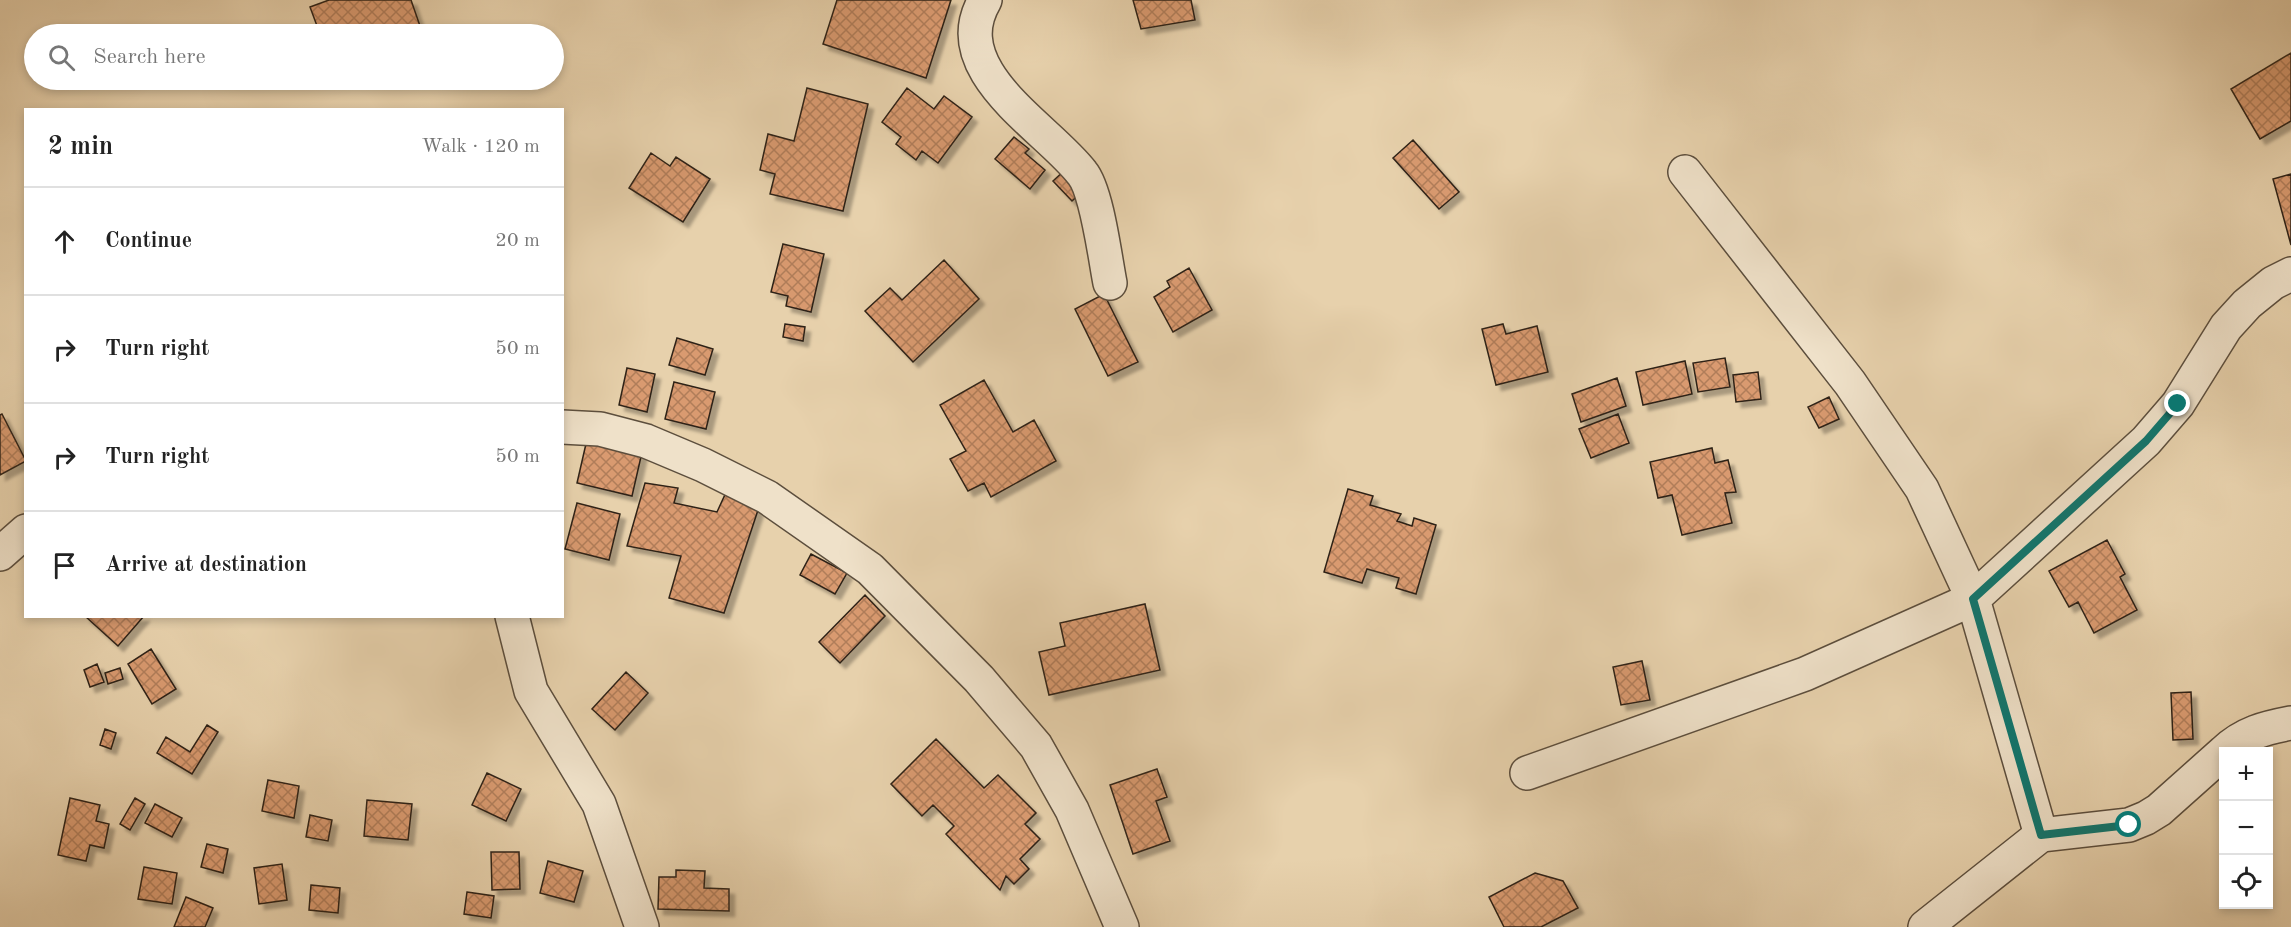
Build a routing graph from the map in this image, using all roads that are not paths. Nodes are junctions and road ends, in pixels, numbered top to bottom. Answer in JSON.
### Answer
{"nodes":[{"id":1,"x":985,"y":0,"type":"edge"},
{"id":2,"x":1685,"y":172,"type":"dead end"},
{"id":3,"x":2291,"y":274,"type":"edge"},
{"id":4,"x":1110,"y":283,"type":"dead end"},
{"id":5,"x":564,"y":427,"type":"edge"},
{"id":6,"x":24,"y":533,"type":"edge"},
{"id":7,"x":0,"y":554,"type":"edge"},
{"id":8,"x":1973,"y":599,"type":"junction"},
{"id":9,"x":513,"y":618,"type":"edge"},
{"id":10,"x":2291,"y":723,"type":"edge"},
{"id":11,"x":2229,"y":747,"type":"edge"},
{"id":12,"x":2219,"y":756,"type":"edge"},
{"id":13,"x":1527,"y":773,"type":"dead end"},
{"id":14,"x":2041,"y":835,"type":"junction"},
{"id":15,"x":642,"y":927,"type":"edge"},
{"id":16,"x":1122,"y":927,"type":"edge"},
{"id":17,"x":1925,"y":927,"type":"edge"}],
"edges":[{"from":1,"to":4,"type":"street"},
{"from":2,"to":8,"type":"street"},
{"from":3,"to":8,"type":"street"},
{"from":5,"to":16,"type":"street"},
{"from":6,"to":7,"type":"street"},
{"from":8,"to":13,"type":"street"},
{"from":8,"to":14,"type":"street"},
{"from":9,"to":15,"type":"street"},
{"from":10,"to":11,"type":"street"},
{"from":12,"to":14,"type":"street"},
{"from":14,"to":17,"type":"street"}]}
